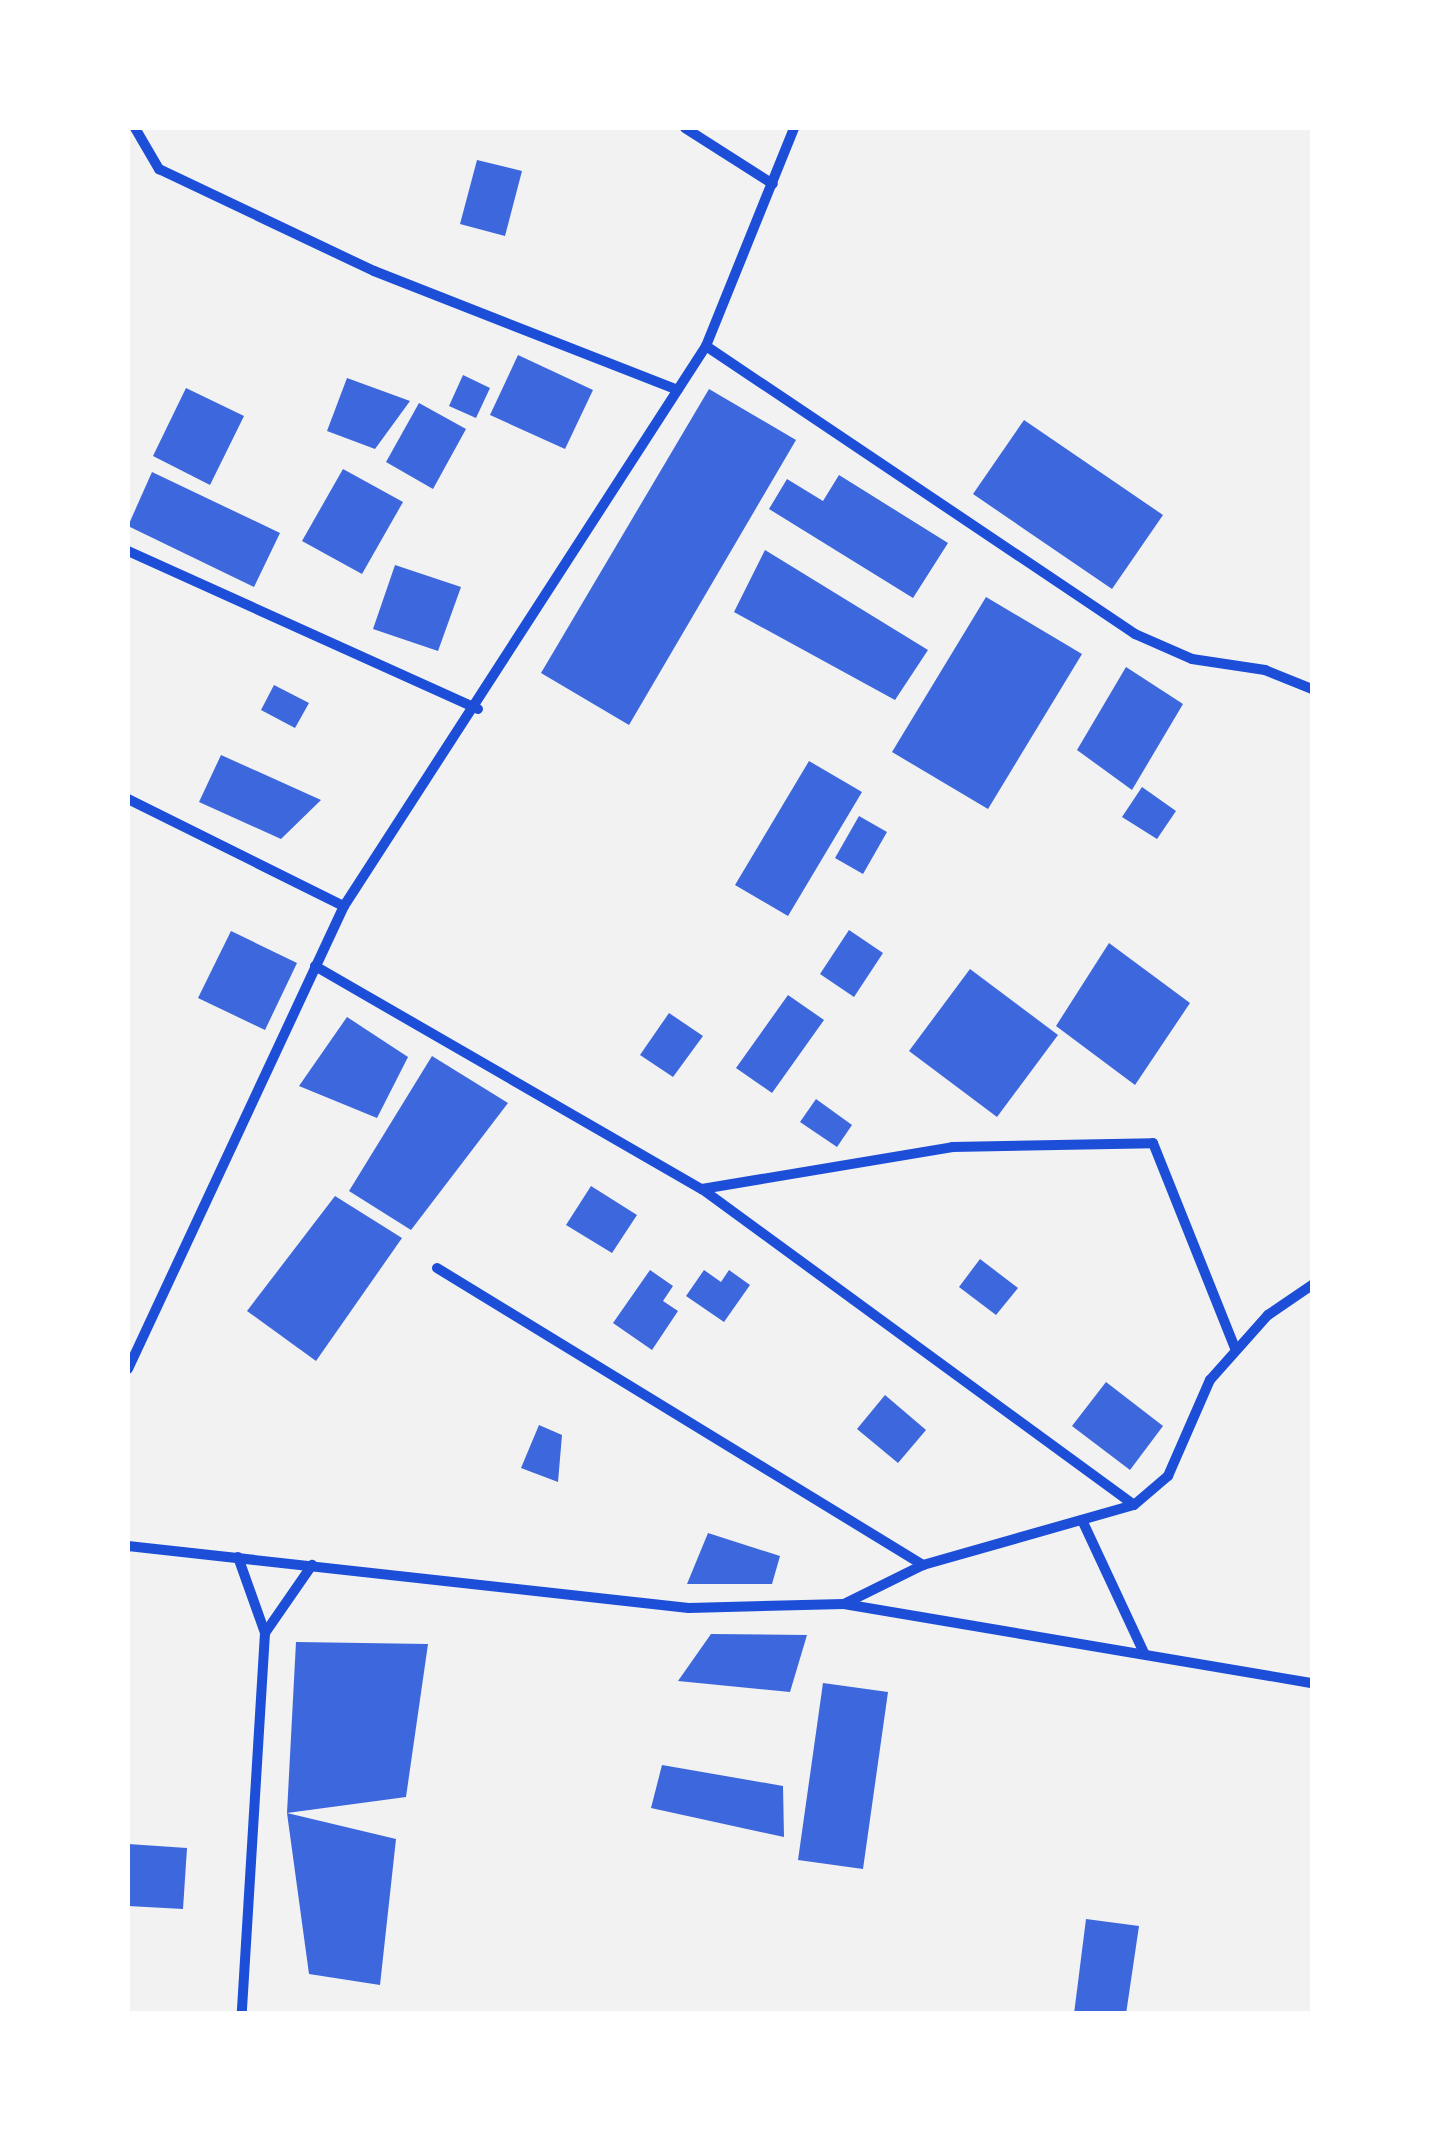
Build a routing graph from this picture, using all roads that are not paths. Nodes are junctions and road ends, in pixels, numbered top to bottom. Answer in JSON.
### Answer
{"nodes":[{"id":1,"x":134,"y":128,"type":"edge"},
{"id":2,"x":685,"y":128,"type":"edge"},
{"id":3,"x":794,"y":128,"type":"edge"},
{"id":4,"x":773,"y":184,"type":"junction"},
{"id":5,"x":706,"y":346,"type":"junction"},
{"id":6,"x":678,"y":390,"type":"junction"},
{"id":7,"x":128,"y":551,"type":"edge"},
{"id":8,"x":1312,"y":689,"type":"edge"},
{"id":9,"x":478,"y":709,"type":"junction"},
{"id":10,"x":128,"y":799,"type":"edge"},
{"id":11,"x":344,"y":906,"type":"junction"},
{"id":12,"x":315,"y":966,"type":"junction"},
{"id":13,"x":702,"y":1189,"type":"junction"},
{"id":14,"x":437,"y":1268,"type":"dead end"},
{"id":15,"x":1312,"y":1285,"type":"edge"},
{"id":16,"x":1236,"y":1350,"type":"junction"},
{"id":17,"x":128,"y":1369,"type":"edge"},
{"id":18,"x":1134,"y":1505,"type":"junction"},
{"id":19,"x":1082,"y":1520,"type":"junction"},
{"id":20,"x":128,"y":1546,"type":"edge"},
{"id":21,"x":238,"y":1557,"type":"junction"},
{"id":22,"x":312,"y":1565,"type":"junction"},
{"id":23,"x":923,"y":1565,"type":"junction"},
{"id":24,"x":844,"y":1604,"type":"junction"},
{"id":25,"x":265,"y":1634,"type":"junction"},
{"id":26,"x":1144,"y":1654,"type":"junction"},
{"id":27,"x":1312,"y":1683,"type":"edge"},
{"id":28,"x":242,"y":2014,"type":"edge"}],
"edges":[{"from":1,"to":6,"type":"street"},
{"from":2,"to":4,"type":"street"},
{"from":3,"to":4,"type":"street"},
{"from":4,"to":5,"type":"street"},
{"from":5,"to":6,"type":"street"},
{"from":5,"to":8,"type":"street"},
{"from":6,"to":9,"type":"street"},
{"from":7,"to":9,"type":"street"},
{"from":9,"to":11,"type":"street"},
{"from":10,"to":11,"type":"street"},
{"from":11,"to":12,"type":"street"},
{"from":12,"to":13,"type":"street"},
{"from":12,"to":17,"type":"street"},
{"from":13,"to":16,"type":"street"},
{"from":13,"to":18,"type":"street"},
{"from":14,"to":23,"type":"street"},
{"from":15,"to":16,"type":"street"},
{"from":16,"to":18,"type":"street"},
{"from":18,"to":19,"type":"street"},
{"from":19,"to":23,"type":"street"},
{"from":19,"to":26,"type":"street"},
{"from":20,"to":21,"type":"street"},
{"from":21,"to":22,"type":"street"},
{"from":21,"to":25,"type":"street"},
{"from":22,"to":24,"type":"street"},
{"from":22,"to":25,"type":"street"},
{"from":23,"to":24,"type":"street"},
{"from":24,"to":26,"type":"street"},
{"from":25,"to":28,"type":"street"},
{"from":26,"to":27,"type":"street"}]}
